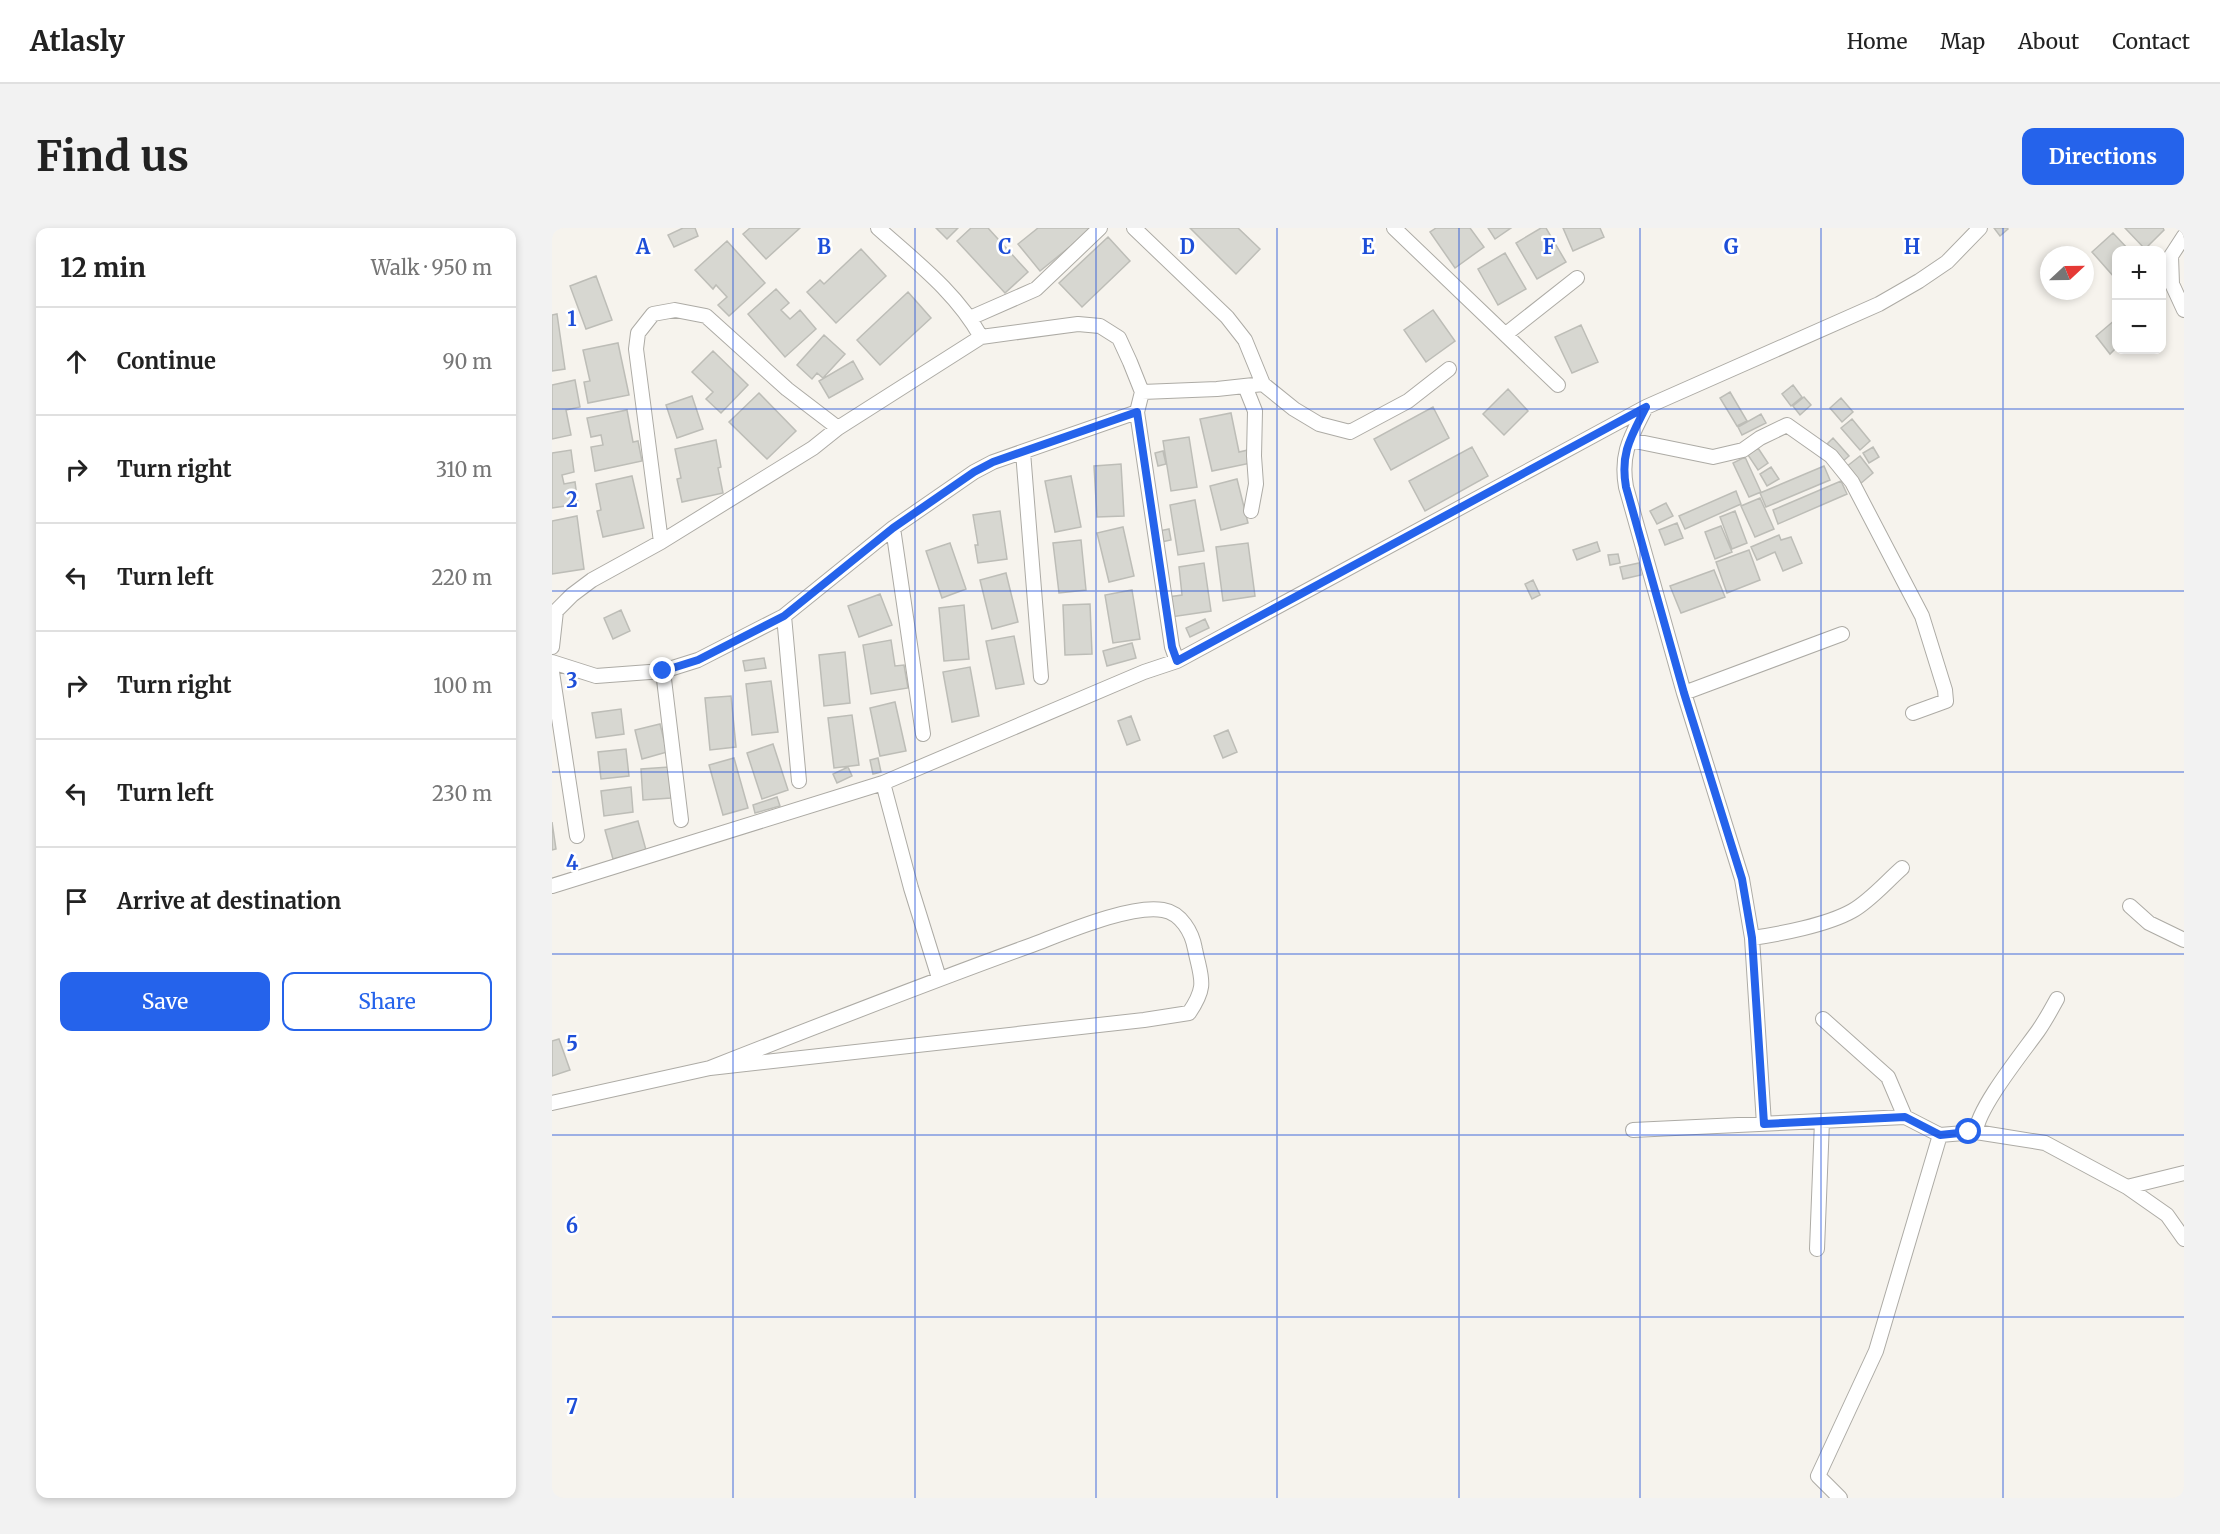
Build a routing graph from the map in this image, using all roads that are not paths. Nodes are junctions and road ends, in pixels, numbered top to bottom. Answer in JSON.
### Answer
{"nodes":[{"id":1,"x":878,"y":228,"type":"edge"},
{"id":2,"x":1100,"y":228,"type":"edge"},
{"id":3,"x":1134,"y":228,"type":"edge"},
{"id":4,"x":1394,"y":228,"type":"edge"},
{"id":5,"x":1980,"y":228,"type":"edge"},
{"id":6,"x":2184,"y":236,"type":"edge"},
{"id":7,"x":1577,"y":278,"type":"dead end"},
{"id":8,"x":2184,"y":310,"type":"edge"},
{"id":9,"x":970,"y":318,"type":"junction"},
{"id":10,"x":1506,"y":334,"type":"junction"},
{"id":11,"x":981,"y":337,"type":"junction"},
{"id":12,"x":1449,"y":369,"type":"dead end"},
{"id":13,"x":1263,"y":384,"type":"junction"},
{"id":14,"x":1558,"y":385,"type":"dead end"},
{"id":15,"x":1245,"y":386,"type":"junction"},
{"id":16,"x":1142,"y":392,"type":"junction"},
{"id":17,"x":1646,"y":407,"type":"junction"},
{"id":18,"x":1137,"y":412,"type":"junction"},
{"id":19,"x":838,"y":428,"type":"junction"},
{"id":20,"x":1630,"y":440,"type":"junction"},
{"id":21,"x":1023,"y":452,"type":"junction"},
{"id":22,"x":1251,"y":511,"type":"dead end"},
{"id":23,"x":893,"y":528,"type":"junction"},
{"id":24,"x":661,"y":542,"type":"junction"},
{"id":25,"x":784,"y":616,"type":"junction"},
{"id":26,"x":1842,"y":634,"type":"dead end"},
{"id":27,"x":552,"y":647,"type":"edge"},
{"id":28,"x":1177,"y":661,"type":"junction"},
{"id":29,"x":552,"y":662,"type":"edge"},
{"id":30,"x":663,"y":671,"type":"junction"},
{"id":31,"x":552,"y":672,"type":"edge"},
{"id":32,"x":1041,"y":677,"type":"dead end"},
{"id":33,"x":1684,"y":693,"type":"junction"},
{"id":34,"x":1914,"y":713,"type":"dead end"},
{"id":35,"x":923,"y":734,"type":"dead end"},
{"id":36,"x":800,"y":781,"type":"dead end"},
{"id":37,"x":883,"y":783,"type":"junction"},
{"id":38,"x":681,"y":820,"type":"dead end"},
{"id":39,"x":577,"y":836,"type":"dead end"},
{"id":40,"x":1902,"y":868,"type":"dead end"},
{"id":41,"x":552,"y":886,"type":"edge"},
{"id":42,"x":2130,"y":906,"type":"dead end"},
{"id":43,"x":1752,"y":938,"type":"junction"},
{"id":44,"x":2184,"y":940,"type":"edge"},
{"id":45,"x":939,"y":978,"type":"junction"},
{"id":46,"x":2057,"y":999,"type":"dead end"},
{"id":47,"x":1823,"y":1019,"type":"dead end"},
{"id":48,"x":710,"y":1068,"type":"junction"},
{"id":49,"x":552,"y":1103,"type":"edge"},
{"id":50,"x":1905,"y":1117,"type":"junction"},
{"id":51,"x":1822,"y":1121,"type":"junction"},
{"id":52,"x":1764,"y":1124,"type":"junction"},
{"id":53,"x":1633,"y":1130,"type":"dead end"},
{"id":54,"x":1976,"y":1132,"type":"junction"},
{"id":55,"x":1940,"y":1135,"type":"junction"},
{"id":56,"x":2184,"y":1173,"type":"edge"},
{"id":57,"x":2127,"y":1187,"type":"junction"},
{"id":58,"x":2184,"y":1239,"type":"edge"},
{"id":59,"x":1817,"y":1249,"type":"dead end"},
{"id":60,"x":1840,"y":1498,"type":"edge"}],
"edges":[{"from":1,"to":9,"type":"street"},
{"from":2,"to":9,"type":"street"},
{"from":3,"to":13,"type":"street"},
{"from":4,"to":10,"type":"street"},
{"from":5,"to":17,"type":"street"},
{"from":6,"to":8,"type":"street"},
{"from":7,"to":10,"type":"street"},
{"from":9,"to":11,"type":"street"},
{"from":10,"to":14,"type":"street"},
{"from":11,"to":16,"type":"street"},
{"from":11,"to":19,"type":"street"},
{"from":12,"to":13,"type":"street"},
{"from":13,"to":15,"type":"street"},
{"from":15,"to":16,"type":"street"},
{"from":15,"to":22,"type":"street"},
{"from":16,"to":18,"type":"street"},
{"from":17,"to":20,"type":"street"},
{"from":17,"to":28,"type":"street"},
{"from":18,"to":21,"type":"street"},
{"from":18,"to":28,"type":"street"},
{"from":19,"to":24,"type":"street"},
{"from":19,"to":24,"type":"street"},
{"from":20,"to":33,"type":"street"},
{"from":20,"to":34,"type":"street"},
{"from":21,"to":23,"type":"street"},
{"from":21,"to":32,"type":"street"},
{"from":23,"to":25,"type":"street"},
{"from":23,"to":35,"type":"street"},
{"from":24,"to":27,"type":"street"},
{"from":25,"to":30,"type":"street"},
{"from":25,"to":36,"type":"street"},
{"from":26,"to":33,"type":"street"},
{"from":28,"to":37,"type":"street"},
{"from":29,"to":30,"type":"street"},
{"from":30,"to":38,"type":"street"},
{"from":31,"to":39,"type":"street"},
{"from":33,"to":43,"type":"street"},
{"from":37,"to":41,"type":"street"},
{"from":37,"to":45,"type":"street"},
{"from":40,"to":43,"type":"street"},
{"from":42,"to":44,"type":"street"},
{"from":43,"to":52,"type":"street"},
{"from":45,"to":48,"type":"street"},
{"from":45,"to":48,"type":"street"},
{"from":46,"to":54,"type":"street"},
{"from":47,"to":50,"type":"street"},
{"from":48,"to":49,"type":"street"},
{"from":50,"to":51,"type":"street"},
{"from":50,"to":55,"type":"street"},
{"from":51,"to":52,"type":"street"},
{"from":51,"to":59,"type":"street"},
{"from":52,"to":53,"type":"street"},
{"from":54,"to":55,"type":"street"},
{"from":54,"to":57,"type":"street"},
{"from":55,"to":60,"type":"street"},
{"from":56,"to":57,"type":"street"},
{"from":57,"to":58,"type":"street"}]}
